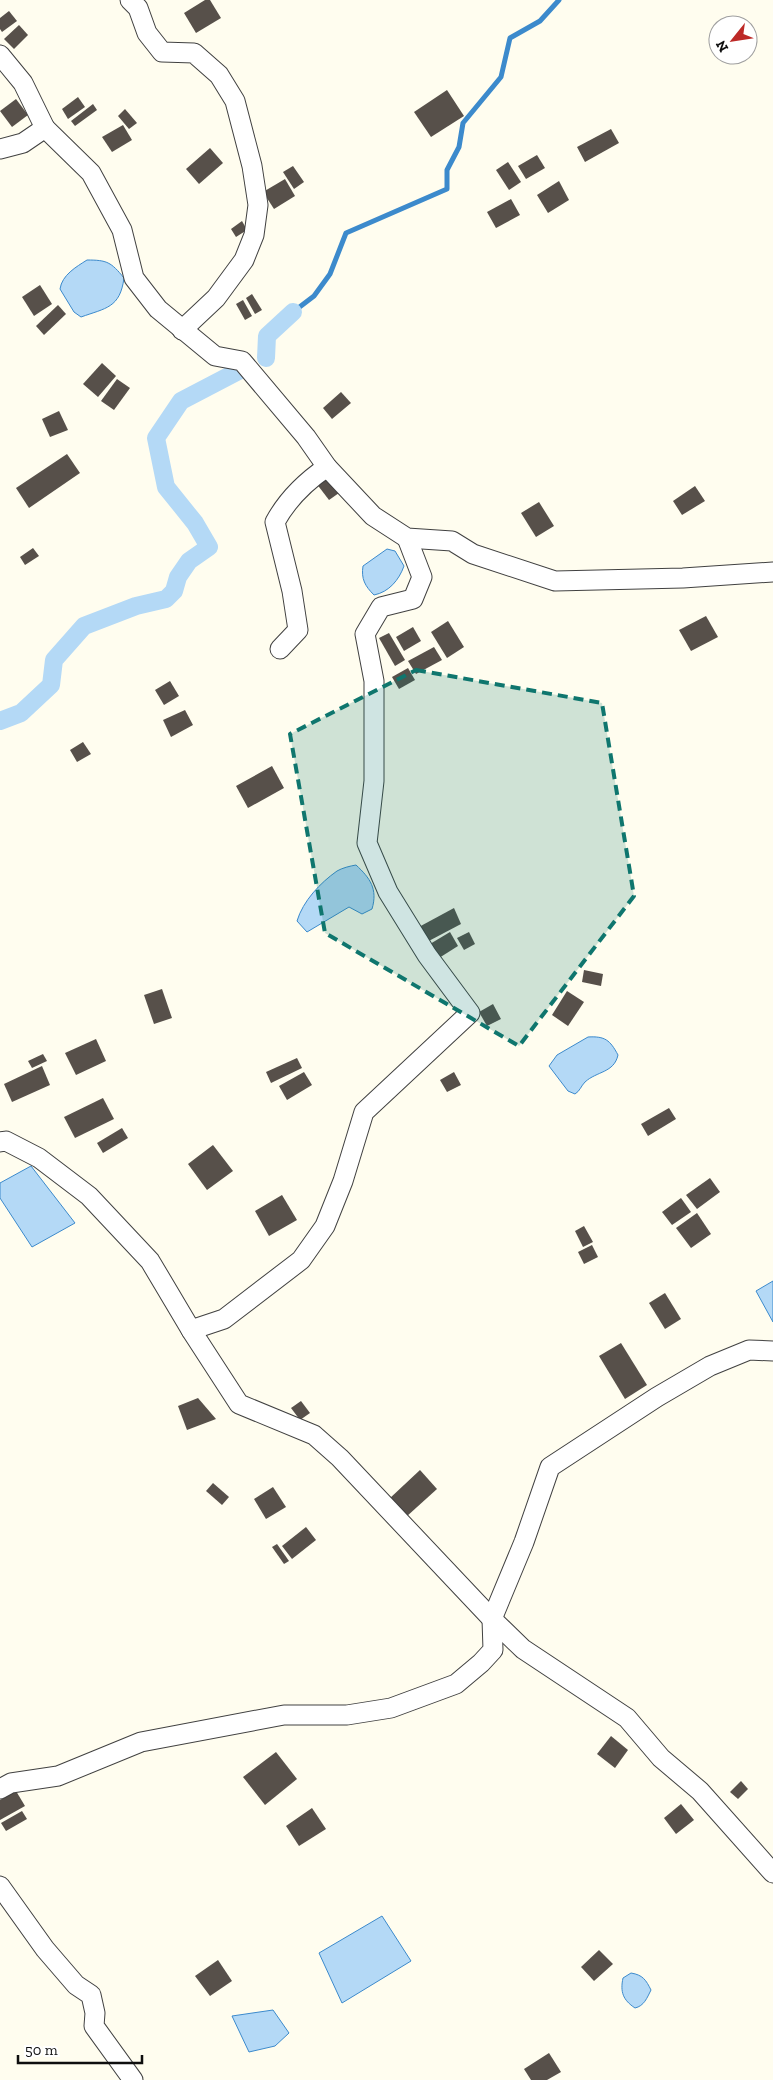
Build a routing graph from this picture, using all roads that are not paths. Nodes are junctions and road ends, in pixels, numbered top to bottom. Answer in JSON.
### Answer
{"nodes":[{"id":1,"x":130,"y":0,"type":"edge"},
{"id":2,"x":0,"y":54,"type":"edge"},
{"id":3,"x":45,"y":128,"type":"junction"},
{"id":4,"x":0,"y":149,"type":"edge"},
{"id":5,"x":182,"y":330,"type":"junction"},
{"id":6,"x":326,"y":468,"type":"junction"},
{"id":7,"x":407,"y":538,"type":"junction"},
{"id":8,"x":773,"y":572,"type":"edge"},
{"id":9,"x":280,"y":649,"type":"dead end"},
{"id":10,"x":0,"y":1142,"type":"edge"},
{"id":11,"x":191,"y":1330,"type":"junction"},
{"id":12,"x":773,"y":1351,"type":"edge"},
{"id":13,"x":492,"y":1619,"type":"junction"},
{"id":14,"x":0,"y":1789,"type":"edge"},
{"id":15,"x":773,"y":1873,"type":"edge"},
{"id":16,"x":0,"y":1886,"type":"edge"},
{"id":17,"x":134,"y":2080,"type":"edge"}],
"edges":[{"from":1,"to":5,"type":"street"},
{"from":2,"to":3,"type":"street"},
{"from":3,"to":4,"type":"street"},
{"from":3,"to":5,"type":"street"},
{"from":5,"to":6,"type":"street"},
{"from":6,"to":7,"type":"street"},
{"from":6,"to":9,"type":"street"},
{"from":7,"to":8,"type":"street"},
{"from":7,"to":11,"type":"street"},
{"from":10,"to":11,"type":"street"},
{"from":11,"to":13,"type":"street"},
{"from":12,"to":13,"type":"street"},
{"from":13,"to":14,"type":"street"},
{"from":13,"to":15,"type":"street"},
{"from":16,"to":17,"type":"street"}]}
